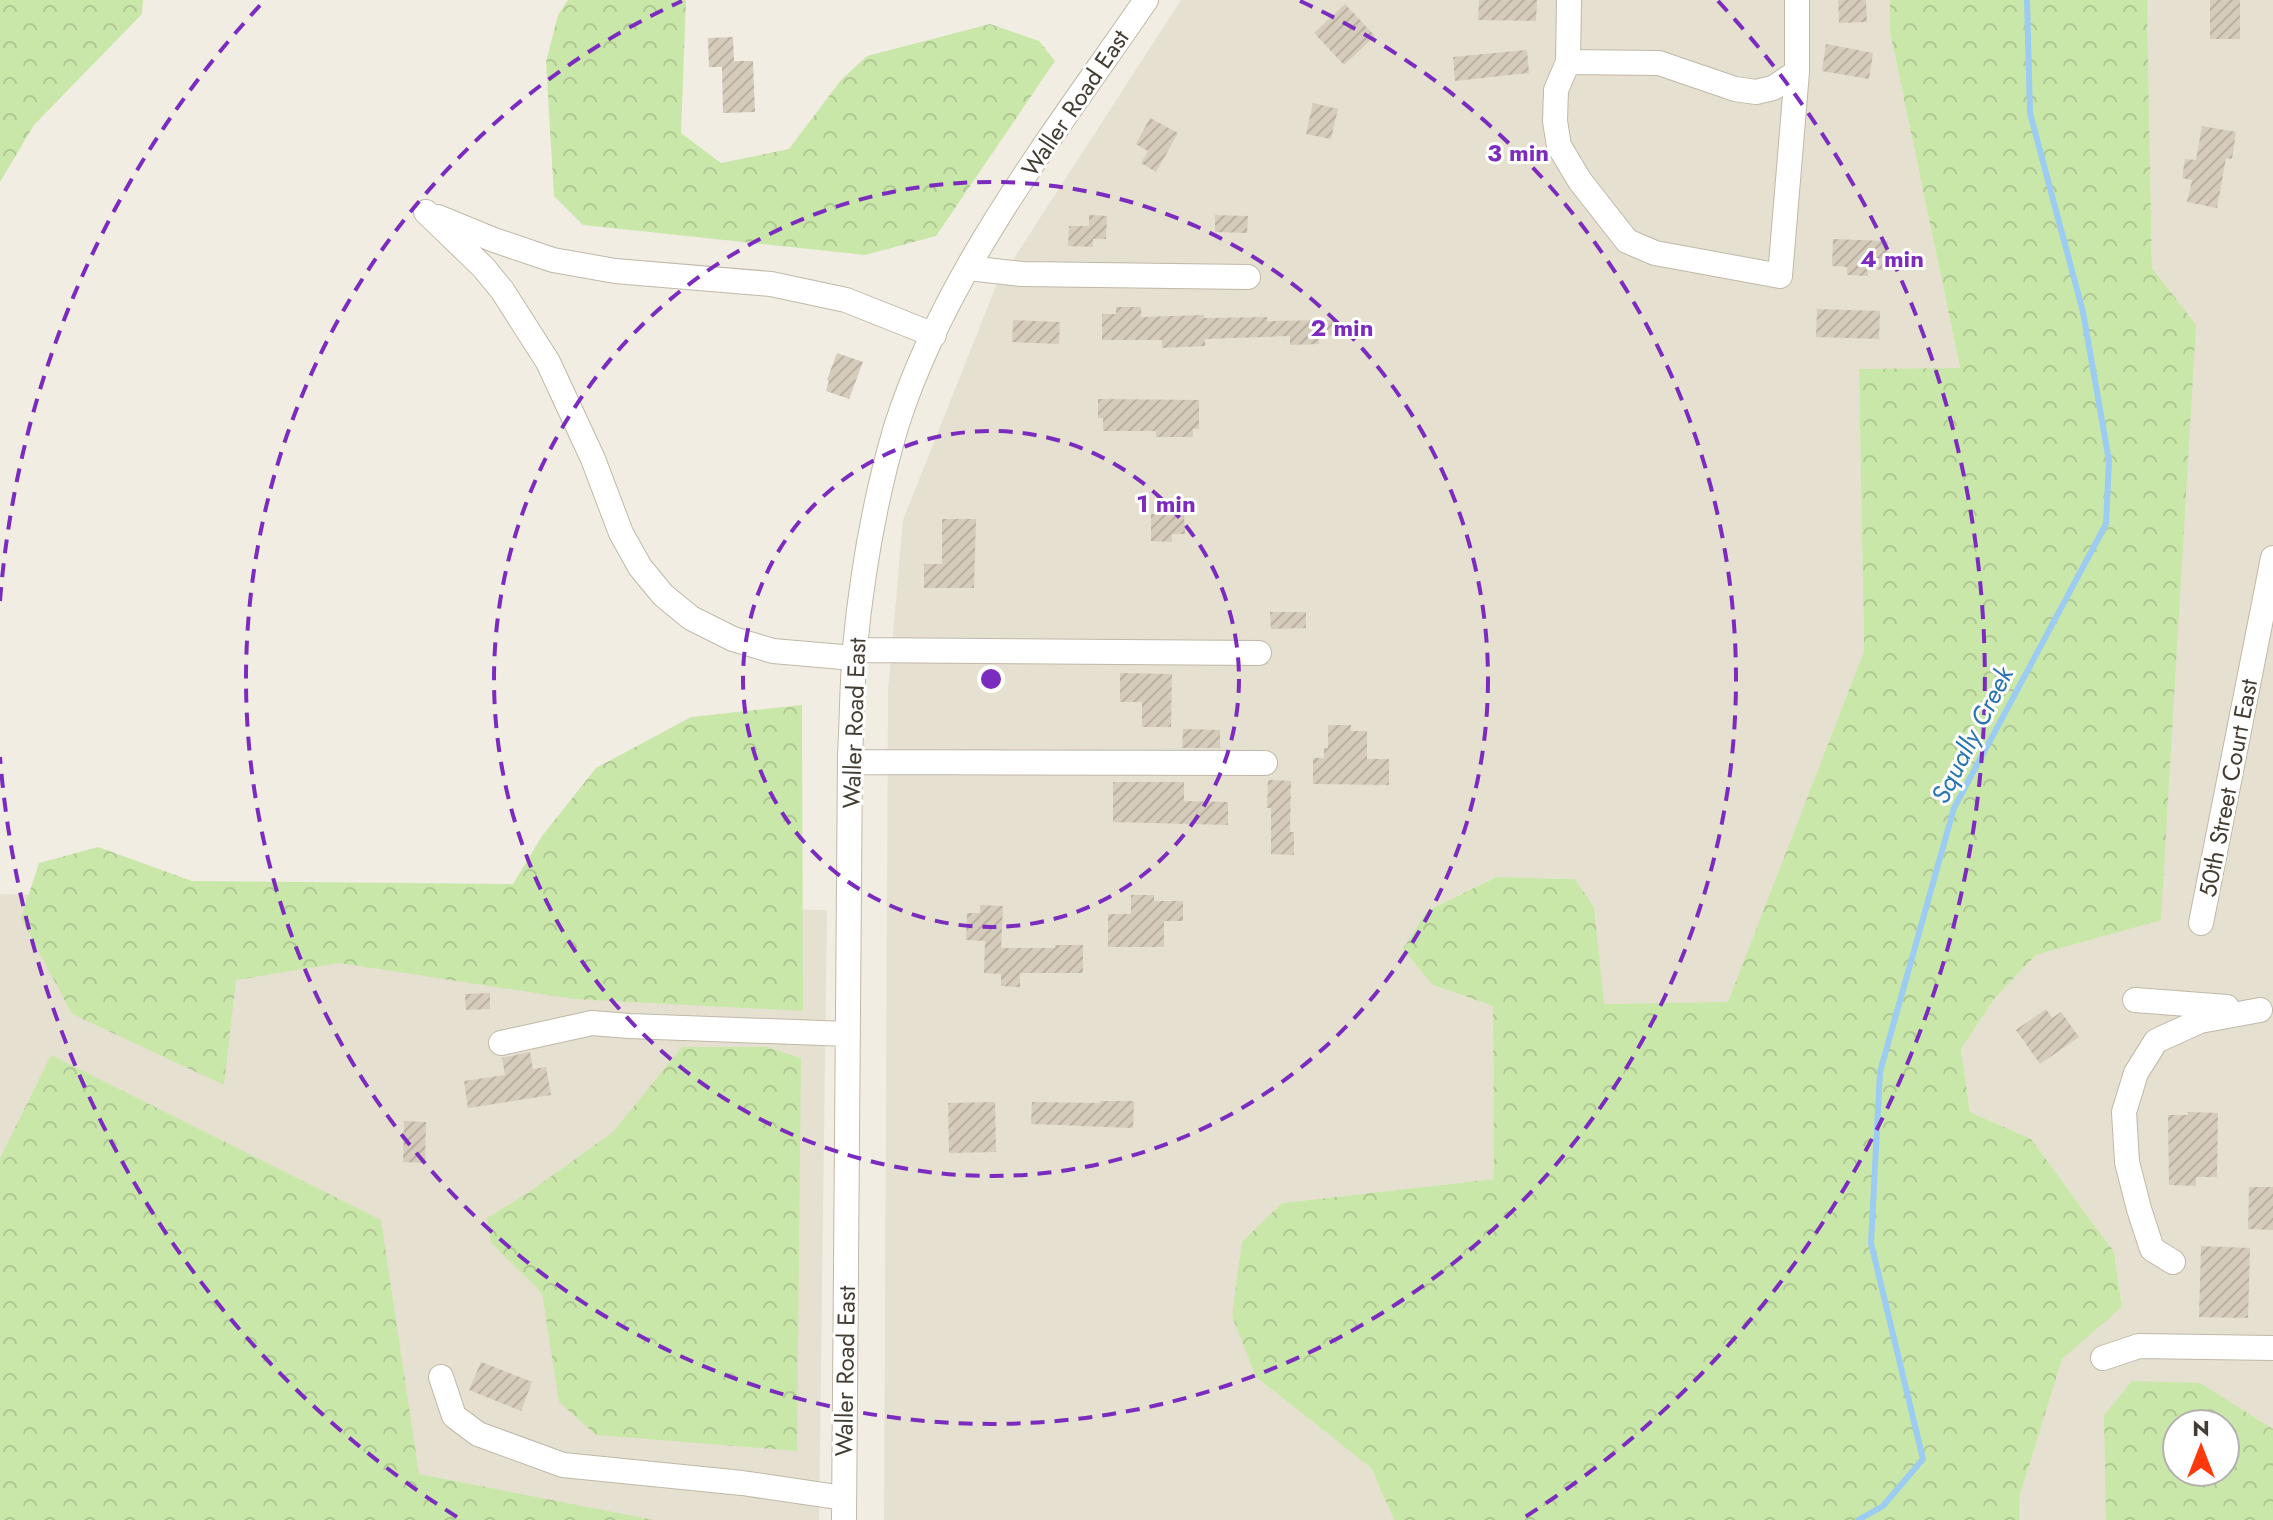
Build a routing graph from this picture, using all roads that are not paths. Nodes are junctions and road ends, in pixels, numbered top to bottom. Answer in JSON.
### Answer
{"nodes":[{"id":1,"x":1146,"y":0,"type":"edge"},
{"id":2,"x":1569,"y":0,"type":"edge"},
{"id":3,"x":1797,"y":0,"type":"edge"},
{"id":4,"x":1568,"y":62,"type":"junction"},
{"id":5,"x":1797,"y":72,"type":"junction"},
{"id":6,"x":968,"y":268,"type":"junction"},
{"id":7,"x":1248,"y":277,"type":"dead end"},
{"id":8,"x":934,"y":335,"type":"junction"},
{"id":9,"x":2273,"y":558,"type":"edge"},
{"id":10,"x":1259,"y":653,"type":"dead end"},
{"id":11,"x":854,"y":654,"type":"junction"},
{"id":12,"x":850,"y":762,"type":"junction"},
{"id":13,"x":1265,"y":763,"type":"dead end"},
{"id":14,"x":2201,"y":923,"type":"dead end"},
{"id":15,"x":2135,"y":1000,"type":"dead end"},
{"id":16,"x":2267,"y":1010,"type":"edge"},
{"id":17,"x":848,"y":1034,"type":"junction"},
{"id":18,"x":501,"y":1043,"type":"dead end"},
{"id":19,"x":2173,"y":1262,"type":"dead end"},
{"id":20,"x":2273,"y":1348,"type":"edge"},
{"id":21,"x":2103,"y":1358,"type":"dead end"},
{"id":22,"x":441,"y":1377,"type":"dead end"},
{"id":23,"x":844,"y":1509,"type":"edge"}],
"edges":[{"from":1,"to":6,"type":"street","name":"Waller Road East"},
{"from":2,"to":4,"type":"street"},
{"from":3,"to":5,"type":"street"},
{"from":4,"to":5,"type":"street"},
{"from":4,"to":5,"type":"street"},
{"from":6,"to":7,"type":"street"},
{"from":6,"to":8,"type":"street","name":"Waller Road East"},
{"from":8,"to":11,"type":"street","name":"Waller Road East"},
{"from":8,"to":11,"type":"street"},
{"from":9,"to":14,"type":"street","name":"50th Street Court East"},
{"from":10,"to":11,"type":"street"},
{"from":11,"to":12,"type":"street","name":"Waller Road East"},
{"from":12,"to":13,"type":"street"},
{"from":12,"to":17,"type":"street","name":"Waller Road East"},
{"from":15,"to":16,"type":"street"},
{"from":16,"to":19,"type":"street"},
{"from":17,"to":18,"type":"street"},
{"from":17,"to":23,"type":"street","name":"Waller Road East"},
{"from":20,"to":21,"type":"street"},
{"from":22,"to":23,"type":"street"}]}
